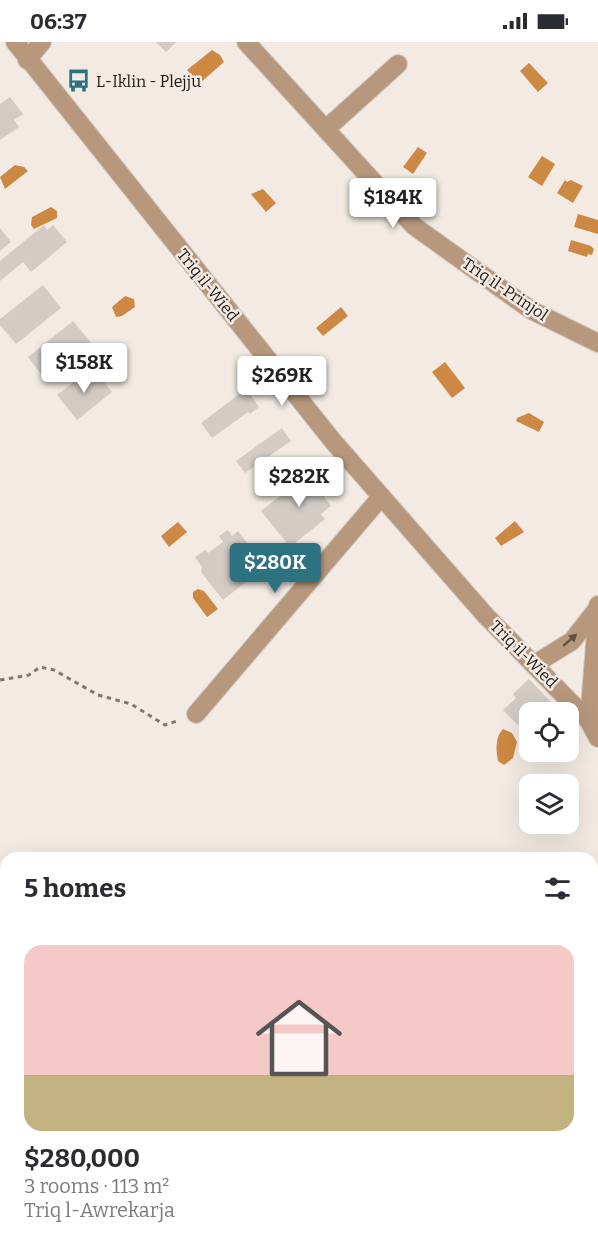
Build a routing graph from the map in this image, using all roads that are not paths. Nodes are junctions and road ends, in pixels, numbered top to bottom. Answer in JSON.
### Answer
{"nodes":[{"id":1,"x":15,"y":42,"type":"edge"},
{"id":2,"x":42,"y":42,"type":"edge"},
{"id":3,"x":246,"y":42,"type":"edge"},
{"id":4,"x":27,"y":60,"type":"junction"},
{"id":5,"x":398,"y":64,"type":"dead end"},
{"id":6,"x":326,"y":129,"type":"junction"},
{"id":7,"x":598,"y":343,"type":"edge"},
{"id":8,"x":381,"y":497,"type":"junction"},
{"id":9,"x":598,"y":607,"type":"edge"},
{"id":10,"x":535,"y":664,"type":"junction"},
{"id":11,"x":196,"y":714,"type":"road end"},
{"id":12,"x":590,"y":721,"type":"junction"},
{"id":13,"x":598,"y":738,"type":"edge"}],
"edges":[{"from":1,"to":4,"type":"street","name":"Triq il-Wied"},
{"from":2,"to":4,"type":"street"},
{"from":3,"to":6,"type":"street","name":"Triq il-Prinjol"},
{"from":4,"to":8,"type":"street","name":"Triq il-Wied"},
{"from":5,"to":6,"type":"street"},
{"from":6,"to":7,"type":"street","name":"Triq il-Prinjol"},
{"from":8,"to":10,"type":"street","name":"Triq il-Wied"},
{"from":8,"to":11,"type":"street"},
{"from":10,"to":9,"type":"street","one_way":true},
{"from":9,"to":12,"type":"street"},
{"from":10,"to":12,"type":"street","name":"Triq il-Wied"},
{"from":12,"to":13,"type":"street","name":"Triq il-Wied"}]}
